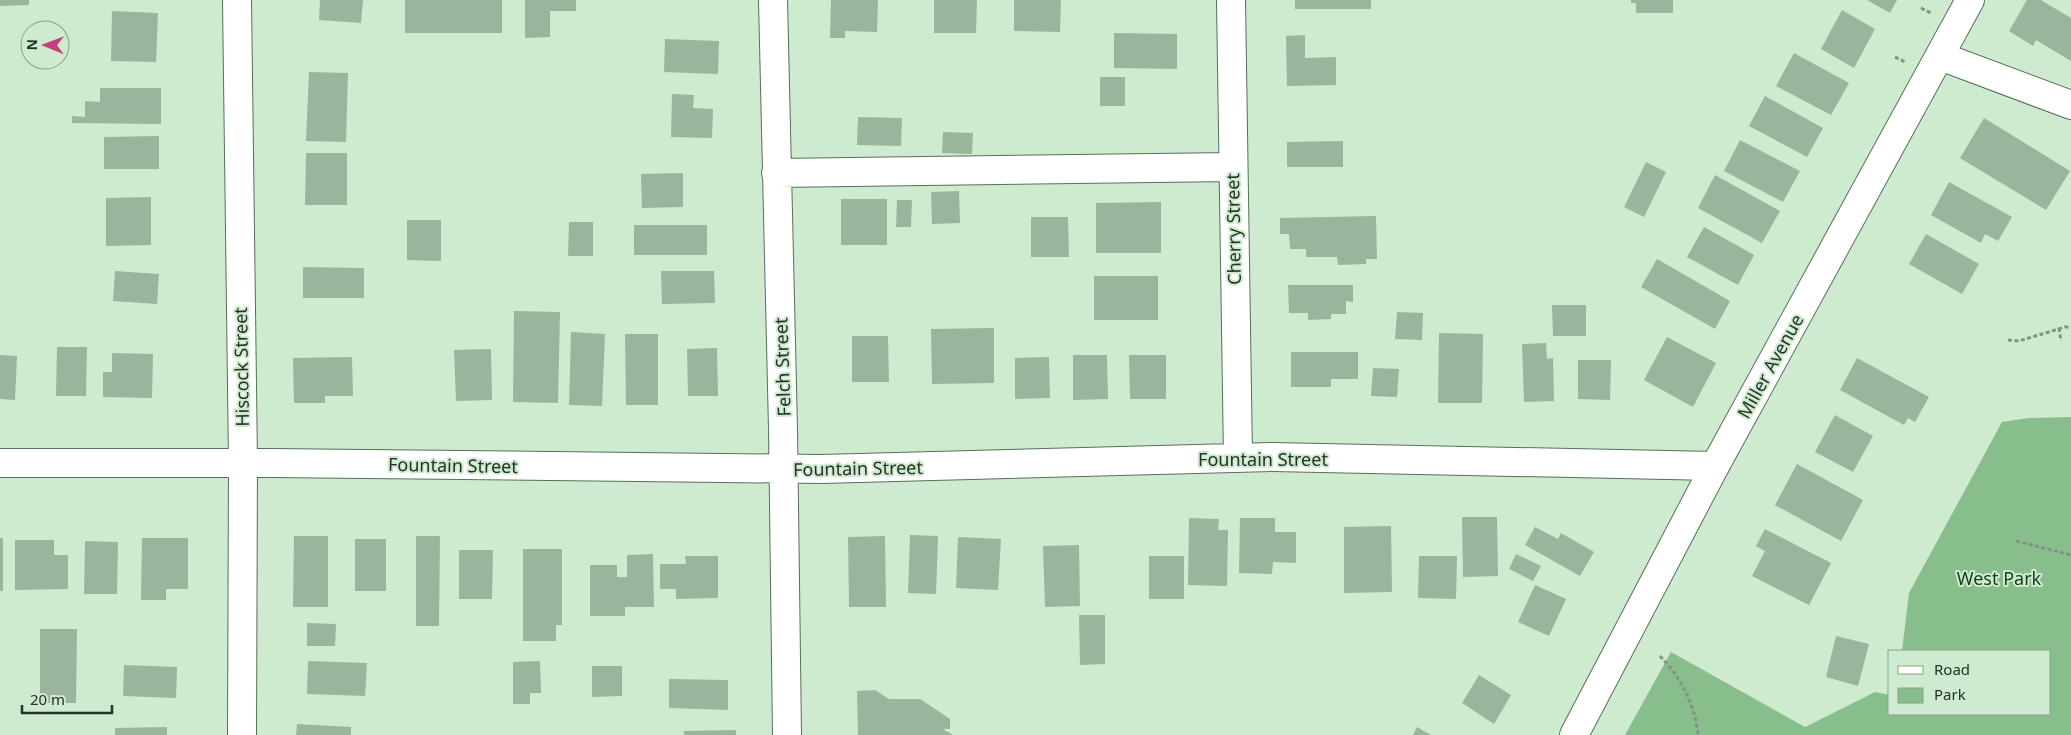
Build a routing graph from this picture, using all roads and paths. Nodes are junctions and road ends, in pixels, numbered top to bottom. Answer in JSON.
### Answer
{"nodes":[{"id":1,"x":237,"y":0,"type":"edge"},
{"id":2,"x":773,"y":0,"type":"edge"},
{"id":3,"x":1230,"y":0,"type":"edge"},
{"id":4,"x":1970,"y":0,"type":"edge"},
{"id":5,"x":1940,"y":56,"type":"junction"},
{"id":6,"x":2071,"y":105,"type":"edge"},
{"id":7,"x":1232,"y":167,"type":"junction"},
{"id":8,"x":776,"y":173,"type":"junction"},
{"id":9,"x":2071,"y":327,"type":"edge"},
{"id":10,"x":2059,"y":328,"type":"junction"},
{"id":11,"x":2008,"y":340,"type":"dead end"},
{"id":12,"x":2061,"y":341,"type":"dead end"},
{"id":13,"x":1238,"y":458,"type":"junction"},
{"id":14,"x":0,"y":463,"type":"edge"},
{"id":15,"x":242,"y":463,"type":"junction"},
{"id":16,"x":1715,"y":466,"type":"junction"},
{"id":17,"x":782,"y":469,"type":"junction"},
{"id":18,"x":2016,"y":541,"type":"dead end"},
{"id":19,"x":2071,"y":555,"type":"edge"},
{"id":20,"x":1660,"y":656,"type":"dead end"},
{"id":21,"x":242,"y":735,"type":"edge"},
{"id":22,"x":787,"y":735,"type":"edge"},
{"id":23,"x":1574,"y":735,"type":"edge"},
{"id":24,"x":1698,"y":735,"type":"edge"}],
"edges":[{"from":1,"to":15,"type":"street","name":"Hiscock Street"},
{"from":2,"to":8,"type":"street","name":"Felch Street"},
{"from":3,"to":7,"type":"street","name":"Cherry Street"},
{"from":4,"to":5,"type":"street","name":"Miller Avenue"},
{"from":5,"to":6,"type":"street"},
{"from":5,"to":16,"type":"street","name":"Miller Avenue"},
{"from":7,"to":8,"type":"street"},
{"from":7,"to":13,"type":"street","name":"Cherry Street"},
{"from":8,"to":17,"type":"street","name":"Felch Street"},
{"from":9,"to":10,"type":"path"},
{"from":10,"to":11,"type":"path"},
{"from":10,"to":12,"type":"path"},
{"from":13,"to":16,"type":"street","name":"Fountain Street"},
{"from":13,"to":17,"type":"street","name":"Fountain Street"},
{"from":14,"to":15,"type":"street","name":"Fountain Street"},
{"from":15,"to":17,"type":"street","name":"Fountain Street"},
{"from":15,"to":21,"type":"street","name":"Hiscock Street"},
{"from":16,"to":23,"type":"street","name":"Miller Avenue"},
{"from":17,"to":22,"type":"street","name":"Felch Street"},
{"from":18,"to":19,"type":"path"},
{"from":20,"to":24,"type":"path"}]}
